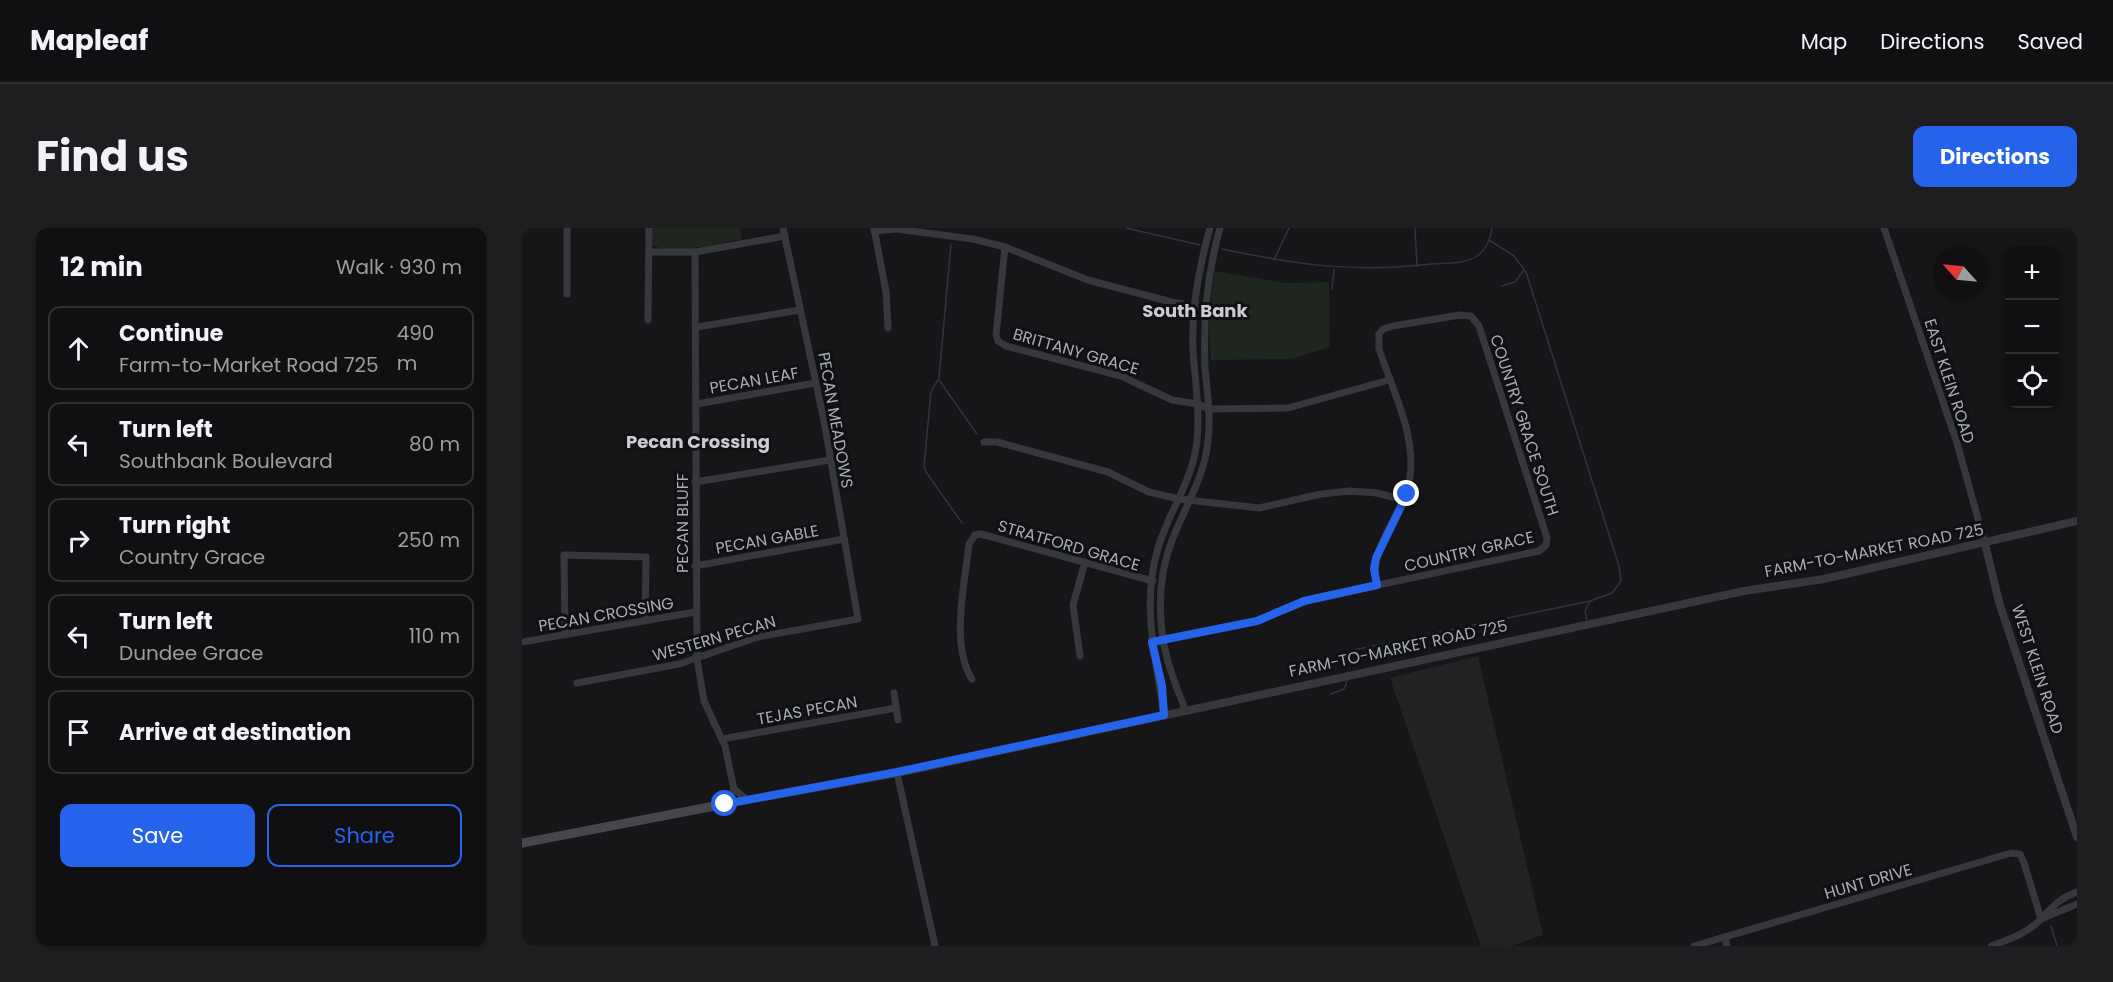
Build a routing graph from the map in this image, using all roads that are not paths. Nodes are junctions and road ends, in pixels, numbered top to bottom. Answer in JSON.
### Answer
{"nodes":[{"id":1,"x":567,"y":228,"type":"edge"},
{"id":2,"x":649,"y":228,"type":"edge"},
{"id":3,"x":1210,"y":228,"type":"edge"},
{"id":4,"x":1220,"y":228,"type":"edge"},
{"id":5,"x":1884,"y":228,"type":"edge"},
{"id":6,"x":874,"y":229,"type":"edge"},
{"id":7,"x":784,"y":232,"type":"edge"},
{"id":8,"x":1005,"y":248,"type":"junction"},
{"id":9,"x":649,"y":252,"type":"junction"},
{"id":10,"x":695,"y":252,"type":"junction"},
{"id":11,"x":567,"y":294,"type":"dead end"},
{"id":12,"x":1195,"y":306,"type":"junction"},
{"id":13,"x":1205,"y":307,"type":"junction"},
{"id":14,"x":800,"y":310,"type":"junction"},
{"id":15,"x":648,"y":320,"type":"dead end"},
{"id":16,"x":697,"y":327,"type":"junction"},
{"id":17,"x":888,"y":328,"type":"dead end"},
{"id":18,"x":1389,"y":380,"type":"junction"},
{"id":19,"x":815,"y":383,"type":"junction"},
{"id":20,"x":696,"y":404,"type":"junction"},
{"id":21,"x":1198,"y":404,"type":"junction"},
{"id":22,"x":1209,"y":410,"type":"junction"},
{"id":23,"x":984,"y":442,"type":"dead end"},
{"id":24,"x":831,"y":460,"type":"junction"},
{"id":25,"x":695,"y":482,"type":"junction"},
{"id":26,"x":1179,"y":499,"type":"junction"},
{"id":27,"x":1192,"y":499,"type":"junction"},
{"id":28,"x":1404,"y":500,"type":"junction"},
{"id":29,"x":2077,"y":521,"type":"edge"},
{"id":30,"x":843,"y":540,"type":"junction"},
{"id":31,"x":1546,"y":544,"type":"joint"},
{"id":32,"x":1985,"y":544,"type":"junction"},
{"id":33,"x":1085,"y":562,"type":"junction"},
{"id":34,"x":695,"y":566,"type":"junction"},
{"id":35,"x":1151,"y":581,"type":"junction"},
{"id":36,"x":1161,"y":582,"type":"junction"},
{"id":37,"x":1377,"y":585,"type":"junction"},
{"id":38,"x":695,"y":612,"type":"junction"},
{"id":39,"x":858,"y":619,"type":"joint"},
{"id":40,"x":645,"y":621,"type":"junction"},
{"id":41,"x":565,"y":635,"type":"junction"},
{"id":42,"x":1165,"y":639,"type":"junction"},
{"id":43,"x":522,"y":642,"type":"edge"},
{"id":44,"x":1152,"y":642,"type":"junction"},
{"id":45,"x":1080,"y":656,"type":"dead end"},
{"id":46,"x":697,"y":659,"type":"junction"},
{"id":47,"x":972,"y":679,"type":"dead end"},
{"id":48,"x":577,"y":683,"type":"dead end"},
{"id":49,"x":1175,"y":683,"type":"junction"},
{"id":50,"x":1162,"y":686,"type":"junction"},
{"id":51,"x":894,"y":693,"type":"dead end"},
{"id":52,"x":896,"y":708,"type":"junction"},
{"id":53,"x":1185,"y":710,"type":"junction"},
{"id":54,"x":1164,"y":715,"type":"junction"},
{"id":55,"x":898,"y":720,"type":"dead end"},
{"id":56,"x":722,"y":738,"type":"junction"},
{"id":57,"x":897,"y":772,"type":"junction"},
{"id":58,"x":734,"y":789,"type":"junction"},
{"id":59,"x":746,"y":799,"type":"junction"},
{"id":60,"x":725,"y":804,"type":"junction"},
{"id":61,"x":2077,"y":837,"type":"edge"},
{"id":62,"x":522,"y":843,"type":"edge"},
{"id":63,"x":2077,"y":892,"type":"edge"},
{"id":64,"x":2077,"y":904,"type":"edge"},
{"id":65,"x":2041,"y":919,"type":"junction"},
{"id":66,"x":1725,"y":937,"type":"junction"},
{"id":67,"x":934,"y":946,"type":"edge"},
{"id":68,"x":1694,"y":946,"type":"edge"},
{"id":69,"x":1727,"y":946,"type":"edge"},
{"id":70,"x":1991,"y":946,"type":"edge"}],
"edges":[{"from":1,"to":11,"type":"street"},
{"from":2,"to":9,"type":"street"},
{"from":3,"to":12,"type":"street"},
{"from":4,"to":13,"type":"street"},
{"from":5,"to":32,"type":"street","name":"EAST KLEIN ROAD"},
{"from":6,"to":8,"type":"street"},
{"from":6,"to":17,"type":"street"},
{"from":7,"to":10,"type":"street"},
{"from":7,"to":14,"type":"street","name":"PECAN MEADOWS"},
{"from":8,"to":12,"type":"street"},
{"from":8,"to":21,"type":"street","name":"BRITTANY GRACE"},
{"from":9,"to":10,"type":"street"},
{"from":9,"to":15,"type":"street"},
{"from":10,"to":16,"type":"street","name":"PECAN BLUFF"},
{"from":12,"to":13,"type":"street"},
{"from":12,"to":21,"type":"street"},
{"from":13,"to":22,"type":"street"},
{"from":14,"to":16,"type":"street"},
{"from":14,"to":19,"type":"street","name":"PECAN MEADOWS"},
{"from":16,"to":20,"type":"street","name":"PECAN BLUFF"},
{"from":18,"to":22,"type":"street"},
{"from":18,"to":28,"type":"street"},
{"from":18,"to":31,"type":"street","name":"COUNTRY GRACE SOUTH"},
{"from":19,"to":20,"type":"street","name":"PECAN LEAF"},
{"from":19,"to":24,"type":"street","name":"PECAN MEADOWS"},
{"from":20,"to":25,"type":"street","name":"PECAN BLUFF"},
{"from":21,"to":22,"type":"street","name":"BRITTANY GRACE"},
{"from":21,"to":26,"type":"street"},
{"from":22,"to":27,"type":"street"},
{"from":23,"to":26,"type":"street"},
{"from":24,"to":25,"type":"street"},
{"from":24,"to":30,"type":"street","name":"PECAN MEADOWS"},
{"from":25,"to":34,"type":"street","name":"PECAN BLUFF"},
{"from":26,"to":27,"type":"street"},
{"from":26,"to":35,"type":"street"},
{"from":27,"to":28,"type":"street"},
{"from":27,"to":36,"type":"street"},
{"from":28,"to":37,"type":"street"},
{"from":29,"to":32,"type":"street","name":"FARM-TO-MARKET ROAD 725"},
{"from":30,"to":34,"type":"street","name":"PECAN GABLE"},
{"from":30,"to":39,"type":"street","name":"PECAN MEADOWS"},
{"from":31,"to":37,"type":"street","name":"COUNTRY GRACE"},
{"from":32,"to":53,"type":"street","name":"FARM-TO-MARKET ROAD 725"},
{"from":32,"to":61,"type":"street","name":"WEST KLEIN ROAD"},
{"from":33,"to":35,"type":"street","name":"STRATFORD GRACE"},
{"from":33,"to":45,"type":"street"},
{"from":33,"to":47,"type":"street","name":"STRATFORD GRACE"},
{"from":34,"to":38,"type":"street","name":"PECAN BLUFF"},
{"from":35,"to":36,"type":"street","name":"STRATFORD GRACE"},
{"from":35,"to":44,"type":"street"},
{"from":36,"to":42,"type":"street"},
{"from":37,"to":42,"type":"street","name":"COUNTRY GRACE"},
{"from":38,"to":40,"type":"street","name":"PECAN CROSSING"},
{"from":38,"to":46,"type":"street","name":"PECAN BLUFF"},
{"from":39,"to":46,"type":"street","name":"WESTERN PECAN"},
{"from":40,"to":41,"type":"street","name":"PECAN CROSSING"},
{"from":40,"to":41,"type":"street"},
{"from":41,"to":43,"type":"street","name":"PECAN CROSSING"},
{"from":42,"to":44,"type":"street","name":"COUNTRY GRACE"},
{"from":42,"to":49,"type":"street"},
{"from":44,"to":50,"type":"street"},
{"from":46,"to":48,"type":"street","name":"WESTERN PECAN"},
{"from":46,"to":56,"type":"street","name":"PECAN BLUFF"},
{"from":49,"to":50,"type":"street"},
{"from":49,"to":53,"type":"street"},
{"from":50,"to":54,"type":"street"},
{"from":51,"to":52,"type":"street"},
{"from":52,"to":55,"type":"street"},
{"from":52,"to":56,"type":"street","name":"TEJAS PECAN"},
{"from":53,"to":54,"type":"street","name":"FARM-TO-MARKET ROAD 725"},
{"from":54,"to":57,"type":"street","name":"FARM-TO-MARKET ROAD 725"},
{"from":56,"to":58,"type":"street","name":"PECAN BLUFF"},
{"from":57,"to":59,"type":"street","name":"FARM-TO-MARKET ROAD 725"},
{"from":57,"to":67,"type":"street"},
{"from":58,"to":59,"type":"street"},
{"from":58,"to":60,"type":"street"},
{"from":59,"to":60,"type":"street","name":"FARM-TO-MARKET ROAD 725"},
{"from":60,"to":62,"type":"main road"},
{"from":63,"to":65,"type":"street"},
{"from":64,"to":65,"type":"street"},
{"from":65,"to":66,"type":"street","name":"HUNT DRIVE"},
{"from":65,"to":70,"type":"street"},
{"from":66,"to":68,"type":"street","name":"HUNT DRIVE"},
{"from":66,"to":69,"type":"street"}]}
